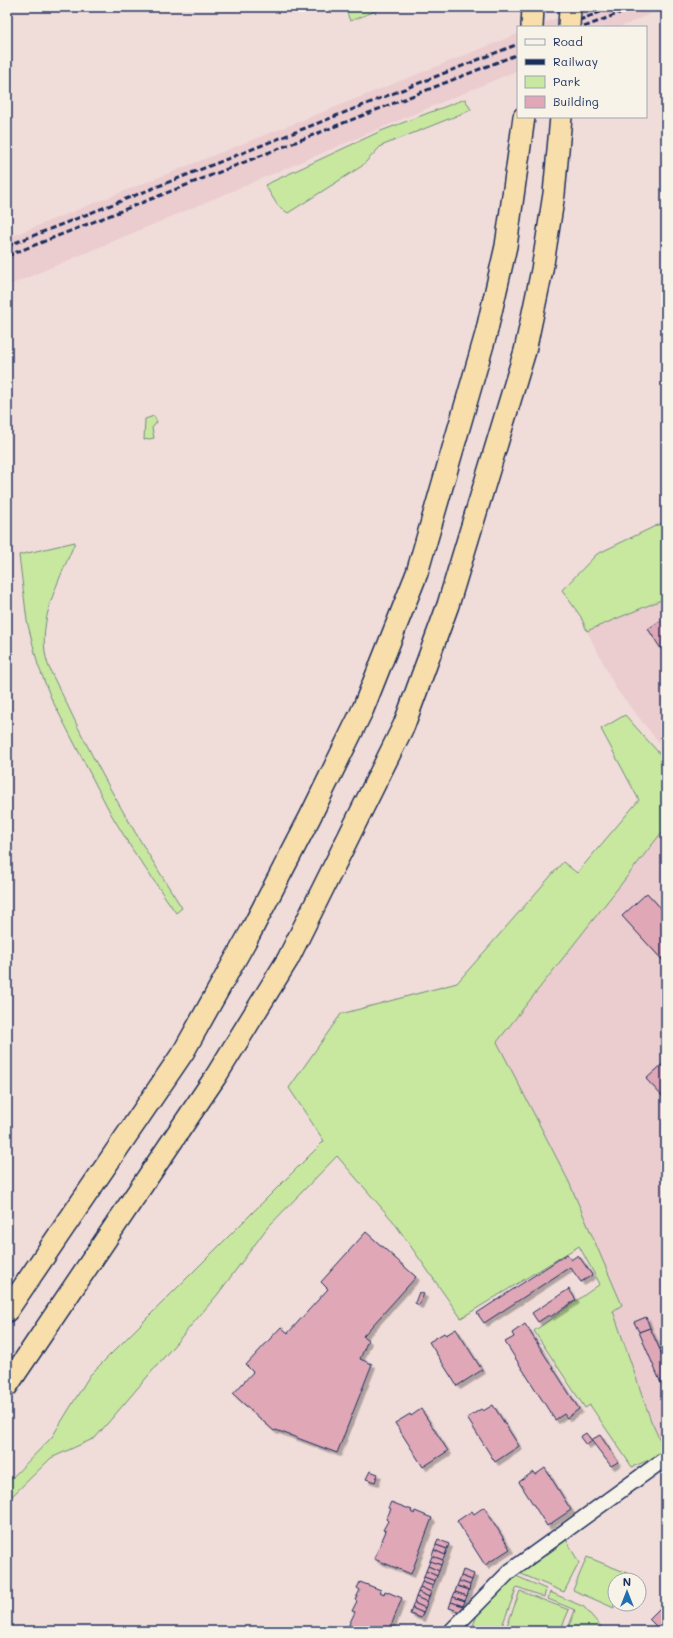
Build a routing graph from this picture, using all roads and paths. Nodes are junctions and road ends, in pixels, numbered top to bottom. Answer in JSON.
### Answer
{"nodes":[{"id":1,"x":534,"y":7,"type":"edge"},
{"id":2,"x":570,"y":7,"type":"edge"},
{"id":3,"x":532,"y":26,"type":"edge"},
{"id":4,"x":569,"y":26,"type":"edge"},
{"id":5,"x":524,"y":118,"type":"edge"},
{"id":6,"x":561,"y":118,"type":"edge"},
{"id":7,"x":7,"y":1311,"type":"edge"},
{"id":8,"x":7,"y":1386,"type":"edge"},
{"id":9,"x":666,"y":1458,"type":"edge"},
{"id":10,"x":451,"y":1631,"type":"edge"}],
"edges":[{"from":1,"to":3,"type":"highway"},
{"from":2,"to":4,"type":"highway","bridge":true},
{"from":5,"to":7,"type":"highway"},
{"from":6,"to":8,"type":"highway"},
{"from":9,"to":10,"type":"street"}]}
